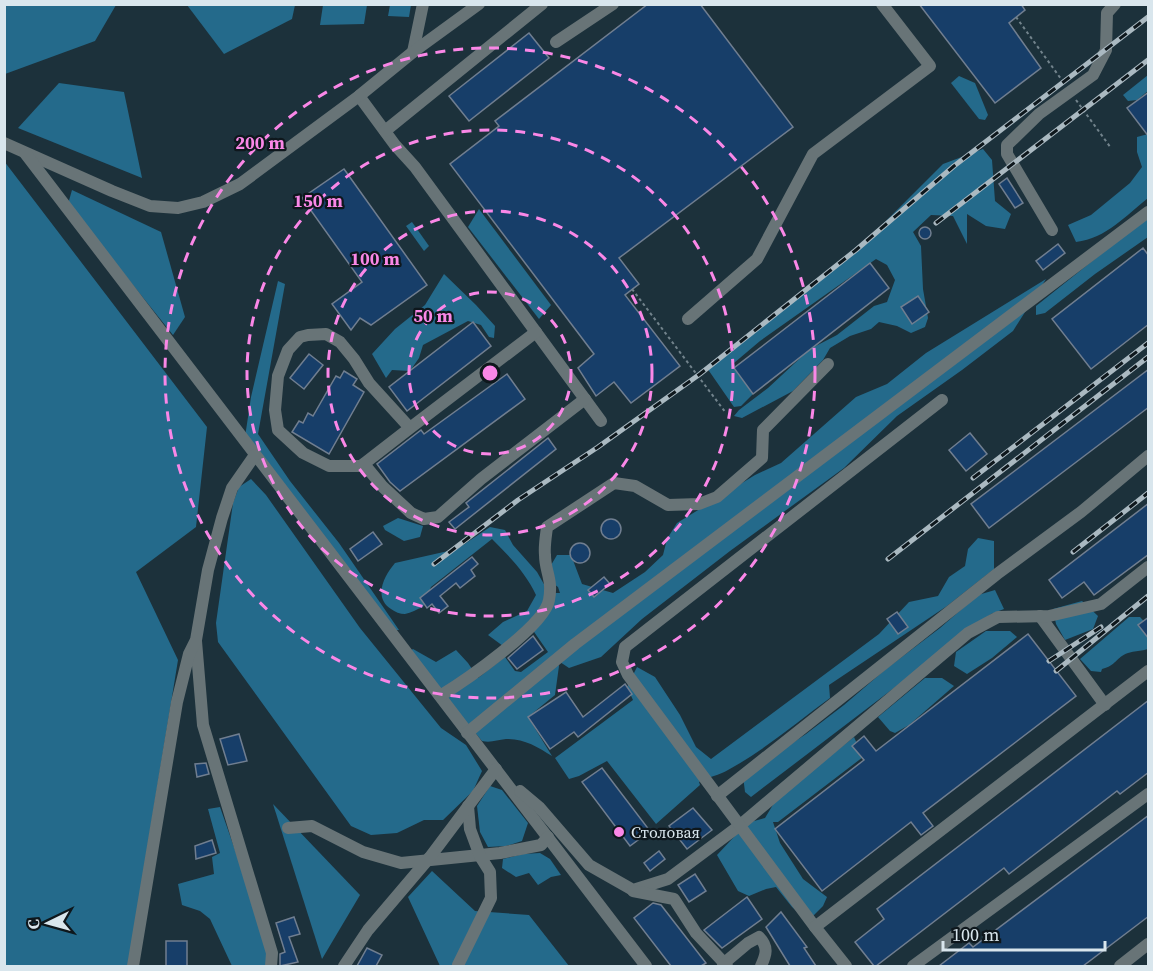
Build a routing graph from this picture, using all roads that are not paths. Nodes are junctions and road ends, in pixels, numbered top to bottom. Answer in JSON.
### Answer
{"nodes":[{"id":1,"x":423,"y":4,"type":"edge"},
{"id":2,"x":479,"y":4,"type":"edge"},
{"id":3,"x":542,"y":4,"type":"edge"},
{"id":4,"x":613,"y":4,"type":"edge"},
{"id":5,"x":882,"y":4,"type":"edge"},
{"id":6,"x":1115,"y":4,"type":"edge"},
{"id":7,"x":556,"y":42,"type":"dead end"},
{"id":8,"x":413,"y":52,"type":"junction"},
{"id":9,"x":359,"y":96,"type":"junction"},
{"id":10,"x":385,"y":131,"type":"junction"},
{"id":11,"x":4,"y":143,"type":"edge"},
{"id":12,"x":25,"y":153,"type":"junction"},
{"id":13,"x":1149,"y":212,"type":"edge"},
{"id":14,"x":1052,"y":230,"type":"dead end"},
{"id":15,"x":688,"y":319,"type":"dead end"},
{"id":16,"x":536,"y":332,"type":"junction"},
{"id":17,"x":828,"y":364,"type":"dead end"},
{"id":18,"x":585,"y":399,"type":"junction"},
{"id":19,"x":942,"y":400,"type":"dead end"},
{"id":20,"x":601,"y":421,"type":"dead end"},
{"id":21,"x":410,"y":428,"type":"junction"},
{"id":22,"x":255,"y":455,"type":"junction"},
{"id":23,"x":1149,"y":456,"type":"edge"},
{"id":24,"x":364,"y":464,"type":"junction"},
{"id":25,"x":1149,"y":567,"type":"edge"},
{"id":26,"x":1040,"y":616,"type":"junction"},
{"id":27,"x":196,"y":640,"type":"junction"},
{"id":28,"x":1149,"y":671,"type":"edge"},
{"id":29,"x":440,"y":696,"type":"junction"},
{"id":30,"x":1105,"y":705,"type":"junction"},
{"id":31,"x":467,"y":733,"type":"junction"},
{"id":32,"x":498,"y":771,"type":"junction"},
{"id":33,"x":1149,"y":794,"type":"edge"},
{"id":34,"x":717,"y":796,"type":"junction"},
{"id":35,"x":468,"y":806,"type":"junction"},
{"id":36,"x":739,"y":826,"type":"junction"},
{"id":37,"x":288,"y":828,"type":"dead end"},
{"id":38,"x":548,"y":837,"type":"junction"},
{"id":39,"x":480,"y":856,"type":"junction"},
{"id":40,"x":426,"y":861,"type":"junction"},
{"id":41,"x":633,"y":891,"type":"junction"},
{"id":42,"x":815,"y":927,"type":"junction"},
{"id":43,"x":1149,"y":944,"type":"edge"},
{"id":44,"x":458,"y":964,"type":"dead end"},
{"id":45,"x":725,"y":965,"type":"edge"},
{"id":46,"x":133,"y":966,"type":"edge"},
{"id":47,"x":271,"y":966,"type":"edge"},
{"id":48,"x":344,"y":966,"type":"edge"},
{"id":49,"x":646,"y":966,"type":"edge"},
{"id":50,"x":761,"y":966,"type":"edge"},
{"id":51,"x":846,"y":966,"type":"edge"},
{"id":52,"x":913,"y":966,"type":"edge"},
{"id":53,"x":1120,"y":966,"type":"edge"}],
"edges":[{"from":1,"to":8,"type":"street"},
{"from":2,"to":8,"type":"street"},
{"from":3,"to":10,"type":"street"},
{"from":4,"to":7,"type":"street"},
{"from":5,"to":15,"type":"street"},
{"from":6,"to":14,"type":"street"},
{"from":8,"to":9,"type":"street"},
{"from":9,"to":10,"type":"street"},
{"from":9,"to":12,"type":"street"},
{"from":10,"to":16,"type":"street"},
{"from":11,"to":12,"type":"street"},
{"from":12,"to":22,"type":"street"},
{"from":13,"to":31,"type":"street"},
{"from":16,"to":18,"type":"street"},
{"from":16,"to":21,"type":"street"},
{"from":17,"to":29,"type":"street"},
{"from":18,"to":20,"type":"street"},
{"from":18,"to":24,"type":"street"},
{"from":19,"to":34,"type":"street"},
{"from":21,"to":24,"type":"street"},
{"from":21,"to":24,"type":"street"},
{"from":22,"to":27,"type":"street"},
{"from":22,"to":29,"type":"street"},
{"from":23,"to":34,"type":"street"},
{"from":25,"to":26,"type":"street"},
{"from":26,"to":30,"type":"street"},
{"from":26,"to":36,"type":"street"},
{"from":27,"to":46,"type":"street"},
{"from":27,"to":47,"type":"street"},
{"from":28,"to":30,"type":"street"},
{"from":29,"to":31,"type":"street"},
{"from":30,"to":42,"type":"street"},
{"from":31,"to":32,"type":"street"},
{"from":32,"to":35,"type":"street"},
{"from":32,"to":38,"type":"street"},
{"from":32,"to":41,"type":"street"},
{"from":33,"to":52,"type":"street"},
{"from":34,"to":36,"type":"street"},
{"from":35,"to":39,"type":"street"},
{"from":35,"to":40,"type":"street"},
{"from":36,"to":41,"type":"street"},
{"from":36,"to":42,"type":"street"},
{"from":37,"to":40,"type":"street"},
{"from":38,"to":39,"type":"street"},
{"from":38,"to":49,"type":"street"},
{"from":39,"to":40,"type":"street"},
{"from":39,"to":44,"type":"street"},
{"from":40,"to":48,"type":"street"},
{"from":41,"to":45,"type":"street"},
{"from":42,"to":51,"type":"street"},
{"from":43,"to":53,"type":"street"},
{"from":45,"to":50,"type":"street"}]}
